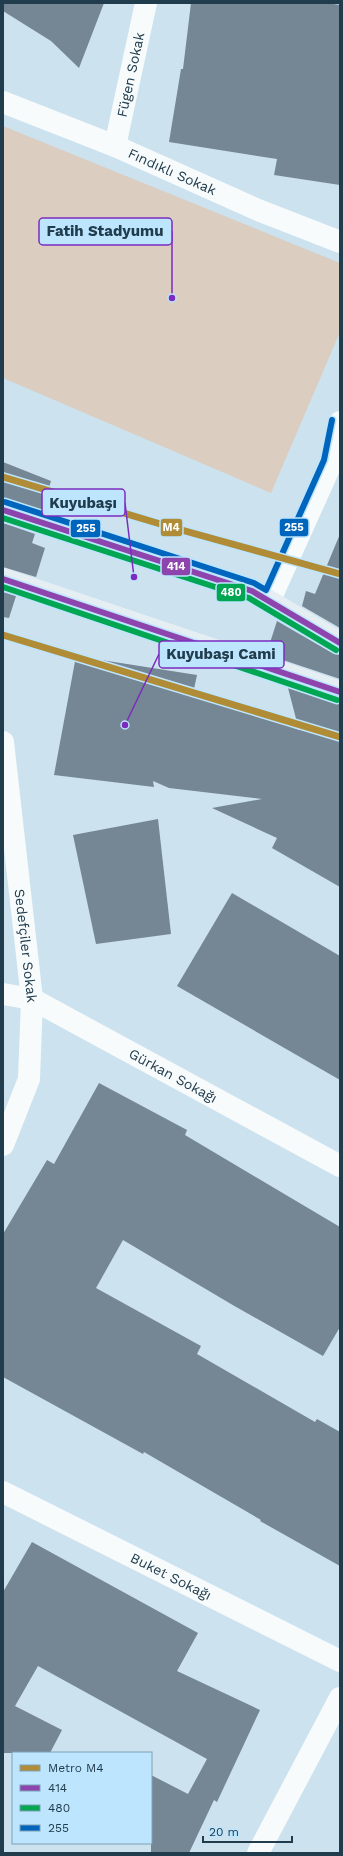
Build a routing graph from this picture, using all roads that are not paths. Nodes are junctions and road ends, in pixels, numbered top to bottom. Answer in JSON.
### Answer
{"nodes":[{"id":1,"x":146,"y":3,"type":"edge"},
{"id":2,"x":3,"y":102,"type":"edge"},
{"id":3,"x":115,"y":146,"type":"junction"},
{"id":4,"x":340,"y":242,"type":"edge"},
{"id":5,"x":340,"y":422,"type":"edge"},
{"id":6,"x":336,"y":463,"type":"edge"},
{"id":7,"x":3,"y":510,"type":"edge"},
{"id":8,"x":3,"y":579,"type":"edge"},
{"id":9,"x":270,"y":602,"type":"junction"},
{"id":10,"x":340,"y":643,"type":"edge"},
{"id":11,"x":340,"y":692,"type":"edge"},
{"id":12,"x":3,"y":742,"type":"edge"},
{"id":13,"x":3,"y":994,"type":"edge"},
{"id":14,"x":32,"y":999,"type":"junction"},
{"id":15,"x":3,"y":1145,"type":"edge"},
{"id":16,"x":340,"y":1166,"type":"edge"},
{"id":17,"x":3,"y":1492,"type":"edge"},
{"id":18,"x":340,"y":1661,"type":"edge"},
{"id":19,"x":340,"y":1698,"type":"edge"},
{"id":20,"x":258,"y":1853,"type":"edge"}],
"edges":[{"from":1,"to":3,"type":"street","name":"Fügen Sokak"},
{"from":2,"to":3,"type":"street","name":"Fındıklı Sokak"},
{"from":3,"to":4,"type":"street","name":"Fındıklı Sokak"},
{"from":5,"to":6,"type":"street"},
{"from":6,"to":9,"type":"street"},
{"from":7,"to":9,"type":"main road"},
{"from":8,"to":11,"type":"main road"},
{"from":9,"to":10,"type":"main road"},
{"from":12,"to":14,"type":"street","name":"Sedefçiler Sokak"},
{"from":13,"to":14,"type":"street","name":"Gürkan Sokağı"},
{"from":14,"to":15,"type":"street","name":"Sedefçiler Sokak"},
{"from":14,"to":16,"type":"street","name":"Gürkan Sokağı"},
{"from":17,"to":18,"type":"street","name":"Buket Sokağı"},
{"from":19,"to":20,"type":"street"}]}
